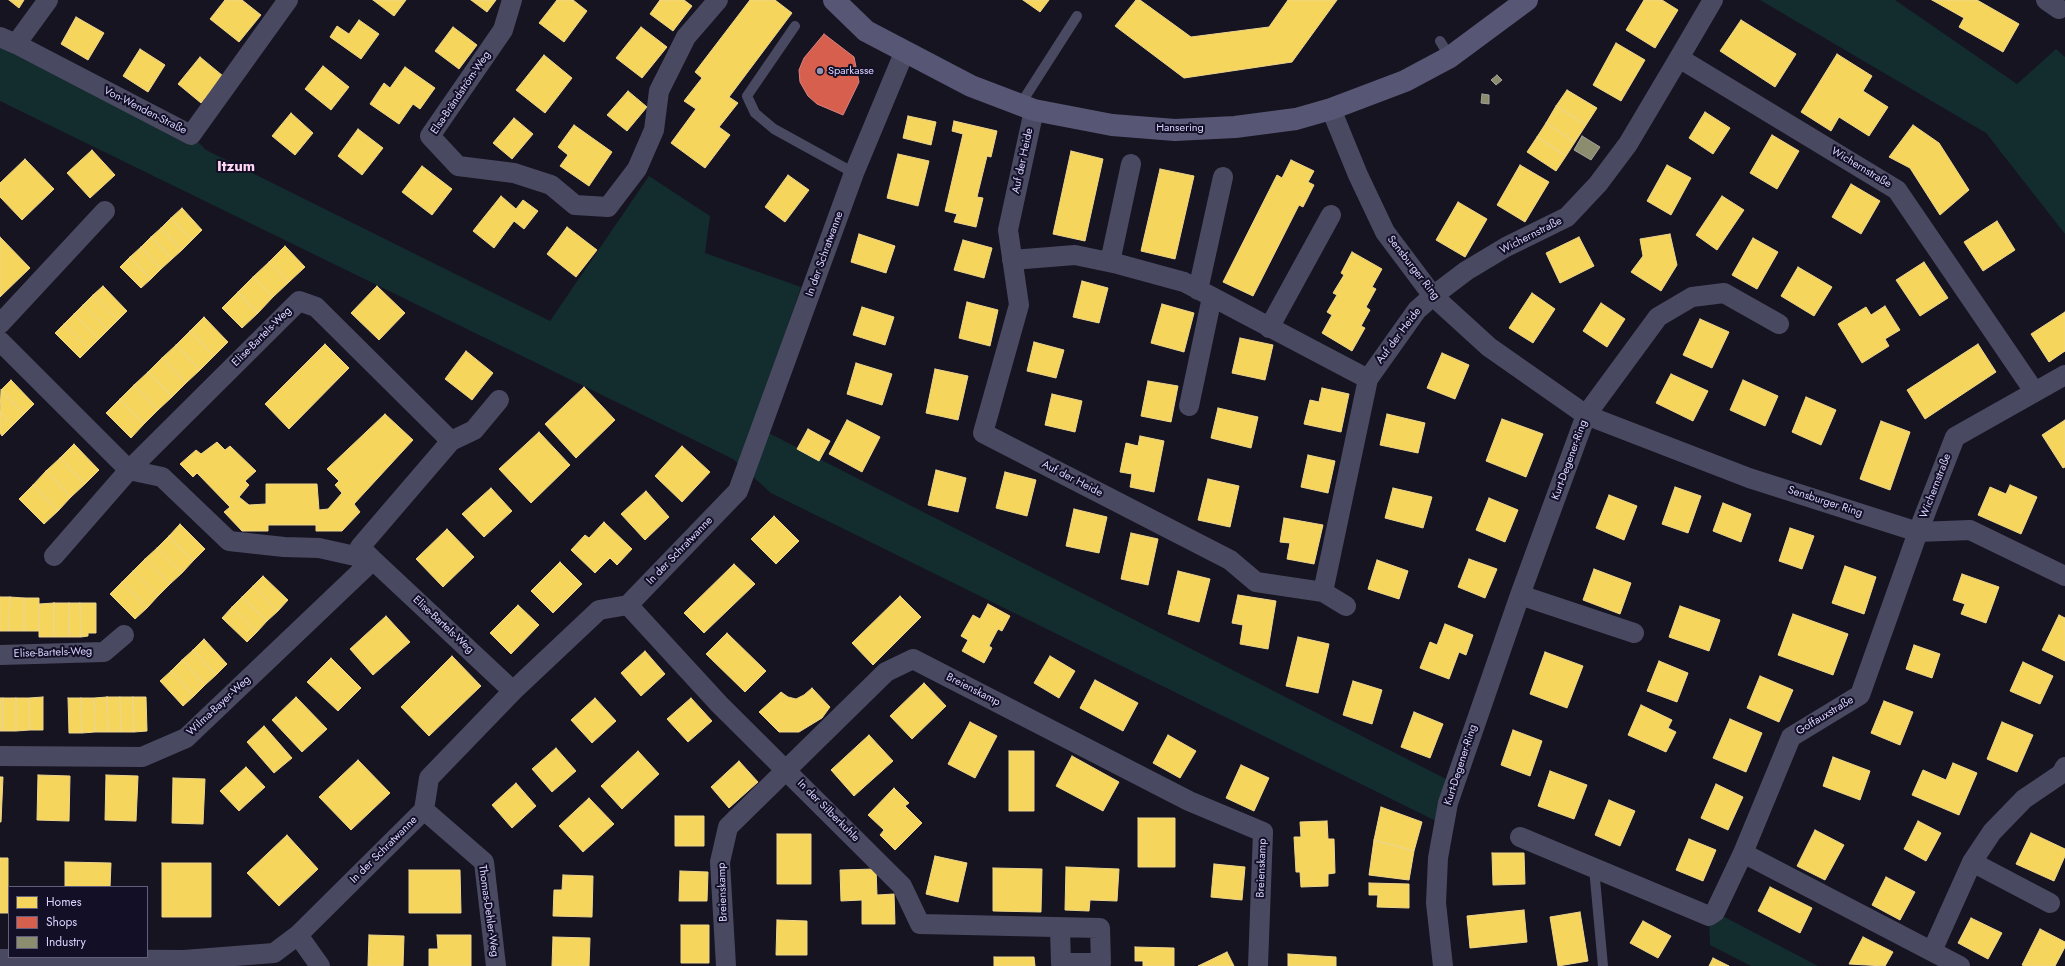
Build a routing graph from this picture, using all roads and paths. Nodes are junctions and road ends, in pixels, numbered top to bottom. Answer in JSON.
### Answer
{"nodes":[{"id":1,"x":48,"y":0,"type":"edge"},
{"id":2,"x":288,"y":0,"type":"edge"},
{"id":3,"x":512,"y":0,"type":"edge"},
{"id":4,"x":718,"y":0,"type":"edge"},
{"id":5,"x":834,"y":0,"type":"edge"},
{"id":6,"x":1527,"y":0,"type":"edge"},
{"id":7,"x":1713,"y":0,"type":"edge"},
{"id":8,"x":1077,"y":16,"type":"dead end"},
{"id":9,"x":795,"y":26,"type":"dead end"},
{"id":10,"x":8,"y":40,"type":"edge"},
{"id":11,"x":904,"y":53,"type":"junction"},
{"id":12,"x":1679,"y":58,"type":"junction"},
{"id":13,"x":1027,"y":107,"type":"junction"},
{"id":14,"x":1331,"y":109,"type":"junction"},
{"id":15,"x":1131,"y":164,"type":"dead end"},
{"id":16,"x":854,"y":173,"type":"junction"},
{"id":17,"x":1223,"y":177,"type":"dead end"},
{"id":18,"x":105,"y":211,"type":"dead end"},
{"id":19,"x":1331,"y":215,"type":"dead end"},
{"id":20,"x":1012,"y":260,"type":"junction"},
{"id":21,"x":1110,"y":262,"type":"junction"},
{"id":22,"x":1205,"y":294,"type":"junction"},
{"id":23,"x":1433,"y":296,"type":"junction"},
{"id":24,"x":0,"y":324,"type":"edge"},
{"id":25,"x":1779,"y":324,"type":"dead end"},
{"id":26,"x":1269,"y":328,"type":"junction"},
{"id":27,"x":0,"y":341,"type":"edge"},
{"id":28,"x":2065,"y":375,"type":"edge"},
{"id":29,"x":1368,"y":380,"type":"junction"},
{"id":30,"x":2034,"y":391,"type":"junction"},
{"id":31,"x":498,"y":400,"type":"dead end"},
{"id":32,"x":1189,"y":406,"type":"dead end"},
{"id":33,"x":1586,"y":415,"type":"junction"},
{"id":34,"x":451,"y":441,"type":"junction"},
{"id":35,"x":129,"y":470,"type":"junction"},
{"id":36,"x":1918,"y":532,"type":"junction"},
{"id":37,"x":54,"y":556,"type":"dead end"},
{"id":38,"x":373,"y":560,"type":"junction"},
{"id":39,"x":2065,"y":576,"type":"edge"},
{"id":40,"x":1323,"y":592,"type":"junction"},
{"id":41,"x":1520,"y":595,"type":"junction"},
{"id":42,"x":628,"y":605,"type":"junction"},
{"id":43,"x":1346,"y":606,"type":"dead end"},
{"id":44,"x":1634,"y":633,"type":"dead end"},
{"id":45,"x":124,"y":635,"type":"dead end"},
{"id":46,"x":0,"y":655,"type":"edge"},
{"id":47,"x":513,"y":691,"type":"junction"},
{"id":48,"x":0,"y":756,"type":"edge"},
{"id":49,"x":787,"y":770,"type":"junction"},
{"id":50,"x":2064,"y":772,"type":"edge"},
{"id":51,"x":424,"y":810,"type":"junction"},
{"id":52,"x":1520,"y":837,"type":"dead end"},
{"id":53,"x":1742,"y":853,"type":"junction"},
{"id":54,"x":1972,"y":862,"type":"junction"},
{"id":55,"x":1594,"y":868,"type":"junction"},
{"id":56,"x":2050,"y":903,"type":"dead end"},
{"id":57,"x":1060,"y":928,"type":"dead end"},
{"id":58,"x":298,"y":935,"type":"junction"},
{"id":59,"x":1932,"y":951,"type":"junction"},
{"id":60,"x":0,"y":959,"type":"edge"},
{"id":61,"x":184,"y":963,"type":"edge"},
{"id":62,"x":320,"y":966,"type":"edge"},
{"id":63,"x":496,"y":966,"type":"edge"},
{"id":64,"x":726,"y":966,"type":"edge"},
{"id":65,"x":1258,"y":966,"type":"edge"},
{"id":66,"x":1443,"y":966,"type":"edge"},
{"id":67,"x":1603,"y":966,"type":"edge"},
{"id":68,"x":1960,"y":966,"type":"edge"}],
"edges":[{"from":1,"to":10,"type":"street","name":"Von-Wenden-Straße"},
{"from":2,"to":10,"type":"street","name":"Von-Wenden-Straße"},
{"from":3,"to":4,"type":"street","name":"Elsa-Brändström-Weg"},
{"from":5,"to":11,"type":"street","name":"Hansering"},
{"from":6,"to":14,"type":"street","name":"Hansering"},
{"from":7,"to":12,"type":"street","name":"Wichernstraße"},
{"from":8,"to":13,"type":"lane"},
{"from":9,"to":16,"type":"lane"},
{"from":11,"to":13,"type":"street","name":"Hansering"},
{"from":11,"to":16,"type":"street","name":"In der Schratwanne"},
{"from":12,"to":23,"type":"street","name":"Wichernstraße"},
{"from":12,"to":30,"type":"street","name":"Wichernstraße"},
{"from":13,"to":14,"type":"street","name":"Hansering"},
{"from":13,"to":20,"type":"street","name":"Auf der Heide"},
{"from":14,"to":23,"type":"street","name":"Sensburger Ring"},
{"from":15,"to":21,"type":"street"},
{"from":16,"to":42,"type":"street","name":"In der Schratwanne"},
{"from":17,"to":22,"type":"street"},
{"from":18,"to":24,"type":"street"},
{"from":19,"to":26,"type":"street"},
{"from":20,"to":21,"type":"street"},
{"from":20,"to":40,"type":"street","name":"Auf der Heide"},
{"from":21,"to":22,"type":"street"},
{"from":22,"to":26,"type":"street"},
{"from":22,"to":32,"type":"street"},
{"from":23,"to":29,"type":"street","name":"Auf der Heide"},
{"from":23,"to":33,"type":"street","name":"Sensburger Ring"},
{"from":25,"to":33,"type":"street"},
{"from":26,"to":29,"type":"street"},
{"from":27,"to":35,"type":"street"},
{"from":28,"to":30,"type":"street","name":"Wichernstraße"},
{"from":29,"to":40,"type":"street","name":"Auf der Heide"},
{"from":30,"to":36,"type":"street","name":"Wichernstraße"},
{"from":31,"to":34,"type":"street","name":"Elise-Bartels-Weg"},
{"from":33,"to":36,"type":"street","name":"Sensburger Ring"},
{"from":33,"to":41,"type":"street","name":"Kurt-Degener-Ring"},
{"from":34,"to":35,"type":"street","name":"Elise-Bartels-Weg"},
{"from":34,"to":38,"type":"street","name":"Elise-Bartels-Weg"},
{"from":35,"to":37,"type":"street","name":"Elise-Bartels-Weg"},
{"from":35,"to":38,"type":"street"},
{"from":36,"to":39,"type":"street","name":"Sensburger Ring"},
{"from":36,"to":53,"type":"street","name":"Goffauxstraße"},
{"from":38,"to":47,"type":"street","name":"Elise-Bartels-Weg"},
{"from":38,"to":48,"type":"street","name":"Wilma-Bayer-Weg"},
{"from":40,"to":43,"type":"street","name":"Auf der Heide"},
{"from":41,"to":44,"type":"street"},
{"from":41,"to":66,"type":"street","name":"Kurt-Degener-Ring"},
{"from":42,"to":47,"type":"street","name":"In der Schratwanne"},
{"from":42,"to":49,"type":"street","name":"In der Silberkuhle"},
{"from":45,"to":46,"type":"street","name":"Elise-Bartels-Weg"},
{"from":47,"to":51,"type":"street","name":"In der Schratwanne"},
{"from":49,"to":57,"type":"street","name":"In der Silberkuhle"},
{"from":49,"to":64,"type":"street","name":"Breienskamp"},
{"from":49,"to":65,"type":"street","name":"Breienskamp"},
{"from":50,"to":54,"type":"street"},
{"from":51,"to":58,"type":"street","name":"In der Schratwanne"},
{"from":51,"to":63,"type":"street","name":"Thomas-Dehler-Weg"},
{"from":52,"to":55,"type":"street","name":"Goffauxstraße"},
{"from":53,"to":55,"type":"street","name":"Goffauxstraße"},
{"from":53,"to":59,"type":"street"},
{"from":54,"to":56,"type":"street"},
{"from":54,"to":59,"type":"street"},
{"from":55,"to":67,"type":"lane"},
{"from":58,"to":61,"type":"street","name":"In der Schratwanne"},
{"from":58,"to":62,"type":"street"},
{"from":59,"to":68,"type":"street"},
{"from":60,"to":61,"type":"street","name":"In der Schratwanne"}]}
